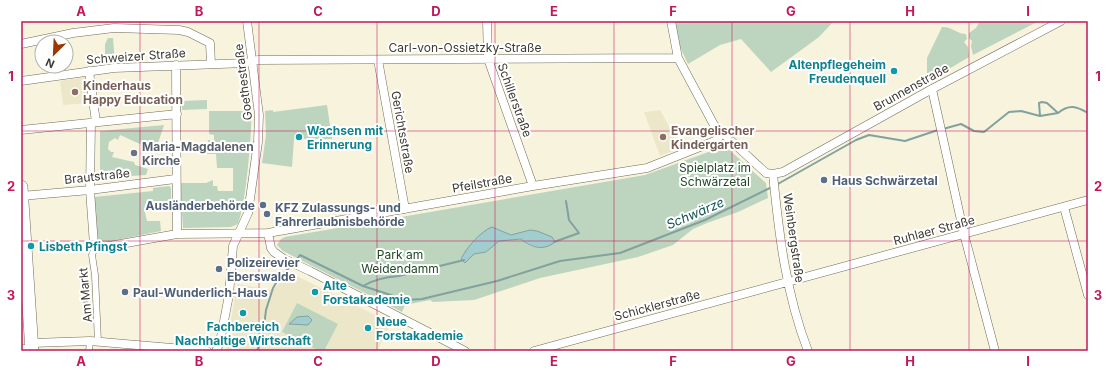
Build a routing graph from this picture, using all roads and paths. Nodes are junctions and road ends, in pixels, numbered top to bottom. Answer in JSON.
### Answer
{"nodes":[{"id":1,"x":247,"y":21,"type":"edge"},
{"id":2,"x":487,"y":21,"type":"edge"},
{"id":3,"x":671,"y":21,"type":"edge"},
{"id":4,"x":1061,"y":21,"type":"edge"},
{"id":5,"x":21,"y":44,"type":"edge"},
{"id":6,"x":678,"y":58,"type":"junction"},
{"id":7,"x":488,"y":59,"type":"junction"},
{"id":8,"x":378,"y":60,"type":"junction"},
{"id":9,"x":253,"y":61,"type":"junction"},
{"id":10,"x":176,"y":64,"type":"junction"},
{"id":11,"x":211,"y":64,"type":"junction"},
{"id":12,"x":89,"y":71,"type":"junction"},
{"id":13,"x":21,"y":81,"type":"edge"},
{"id":14,"x":932,"y":89,"type":"junction"},
{"id":15,"x":177,"y":114,"type":"junction"},
{"id":16,"x":93,"y":123,"type":"junction"},
{"id":17,"x":21,"y":130,"type":"edge"},
{"id":18,"x":722,"y":134,"type":"junction"},
{"id":19,"x":175,"y":179,"type":"junction"},
{"id":20,"x":774,"y":182,"type":"junction"},
{"id":21,"x":533,"y":186,"type":"junction"},
{"id":22,"x":90,"y":190,"type":"junction"},
{"id":23,"x":21,"y":193,"type":"edge"},
{"id":24,"x":1088,"y":200,"type":"edge"},
{"id":25,"x":1064,"y":207,"type":"junction"},
{"id":26,"x":404,"y":209,"type":"junction"},
{"id":27,"x":239,"y":233,"type":"junction"},
{"id":28,"x":268,"y":233,"type":"junction"},
{"id":29,"x":177,"y":234,"type":"junction"},
{"id":30,"x":964,"y":234,"type":"junction"},
{"id":31,"x":95,"y":247,"type":"junction"},
{"id":32,"x":24,"y":259,"type":"edge"},
{"id":33,"x":787,"y":282,"type":"junction"},
{"id":34,"x":1088,"y":295,"type":"edge"},
{"id":35,"x":94,"y":341,"type":"junction"},
{"id":36,"x":29,"y":348,"type":"edge"},
{"id":37,"x":148,"y":348,"type":"edge"},
{"id":38,"x":89,"y":351,"type":"edge"},
{"id":39,"x":207,"y":351,"type":"edge"},
{"id":40,"x":216,"y":351,"type":"edge"},
{"id":41,"x":465,"y":351,"type":"edge"},
{"id":42,"x":534,"y":351,"type":"edge"},
{"id":43,"x":808,"y":351,"type":"edge"},
{"id":44,"x":995,"y":351,"type":"edge"}],
"edges":[{"from":1,"to":9,"type":"street","name":"Goethestraße"},
{"from":2,"to":7,"type":"street","name":"Schillerstraße"},
{"from":3,"to":6,"type":"street"},
{"from":4,"to":14,"type":"street","name":"Brunnenstraße"},
{"from":5,"to":11,"type":"street"},
{"from":6,"to":7,"type":"street","name":"Carl-von-Ossietzky-Straße"},
{"from":6,"to":18,"type":"street"},
{"from":7,"to":8,"type":"street","name":"Carl-von-Ossietzky-Straße"},
{"from":7,"to":21,"type":"street","name":"Schillerstraße"},
{"from":8,"to":9,"type":"street","name":"Carl-von-Ossietzky-Straße"},
{"from":8,"to":26,"type":"street","name":"Gerichtsstraße"},
{"from":9,"to":11,"type":"street","name":"Schweizer Straße"},
{"from":9,"to":27,"type":"street","name":"Goethestraße"},
{"from":10,"to":11,"type":"street","name":"Schweizer Straße"},
{"from":10,"to":12,"type":"street","name":"Schweizer Straße"},
{"from":10,"to":15,"type":"street"},
{"from":12,"to":13,"type":"street","name":"Schweizer Straße"},
{"from":12,"to":16,"type":"street"},
{"from":14,"to":20,"type":"street","name":"Brunnenstraße"},
{"from":14,"to":30,"type":"street"},
{"from":15,"to":16,"type":"street"},
{"from":15,"to":19,"type":"street"},
{"from":16,"to":17,"type":"street"},
{"from":16,"to":22,"type":"street"},
{"from":18,"to":20,"type":"street"},
{"from":18,"to":21,"type":"street","name":"Pfeilstraße"},
{"from":19,"to":22,"type":"street","name":"Brautstraße"},
{"from":19,"to":29,"type":"street"},
{"from":20,"to":33,"type":"street","name":"Weinbergstraße"},
{"from":21,"to":26,"type":"street","name":"Pfeilstraße"},
{"from":22,"to":23,"type":"street","name":"Brautstraße"},
{"from":22,"to":31,"type":"street"},
{"from":23,"to":32,"type":"main road"},
{"from":24,"to":25,"type":"street","name":"Ruhlaer Straße"},
{"from":25,"to":30,"type":"street","name":"Ruhlaer Straße"},
{"from":25,"to":34,"type":"street"},
{"from":26,"to":28,"type":"street","name":"Pfeilstraße"},
{"from":27,"to":28,"type":"street","name":"Pfeilstraße"},
{"from":27,"to":29,"type":"street","name":"Pfeilstraße"},
{"from":27,"to":40,"type":"street","name":"Goethestraße"},
{"from":28,"to":41,"type":"street"},
{"from":29,"to":31,"type":"street","name":"Pfeilstraße"},
{"from":30,"to":33,"type":"street","name":"Ruhlaer Straße"},
{"from":30,"to":44,"type":"street"},
{"from":31,"to":35,"type":"street","name":"Am Markt"},
{"from":32,"to":36,"type":"main road"},
{"from":33,"to":42,"type":"street","name":"Schicklerstraße"},
{"from":33,"to":43,"type":"street","name":"Weinbergstraße"},
{"from":35,"to":36,"type":"street"},
{"from":35,"to":37,"type":"street"},
{"from":35,"to":38,"type":"street","name":"Am Markt"},
{"from":37,"to":39,"type":"street"}]}
